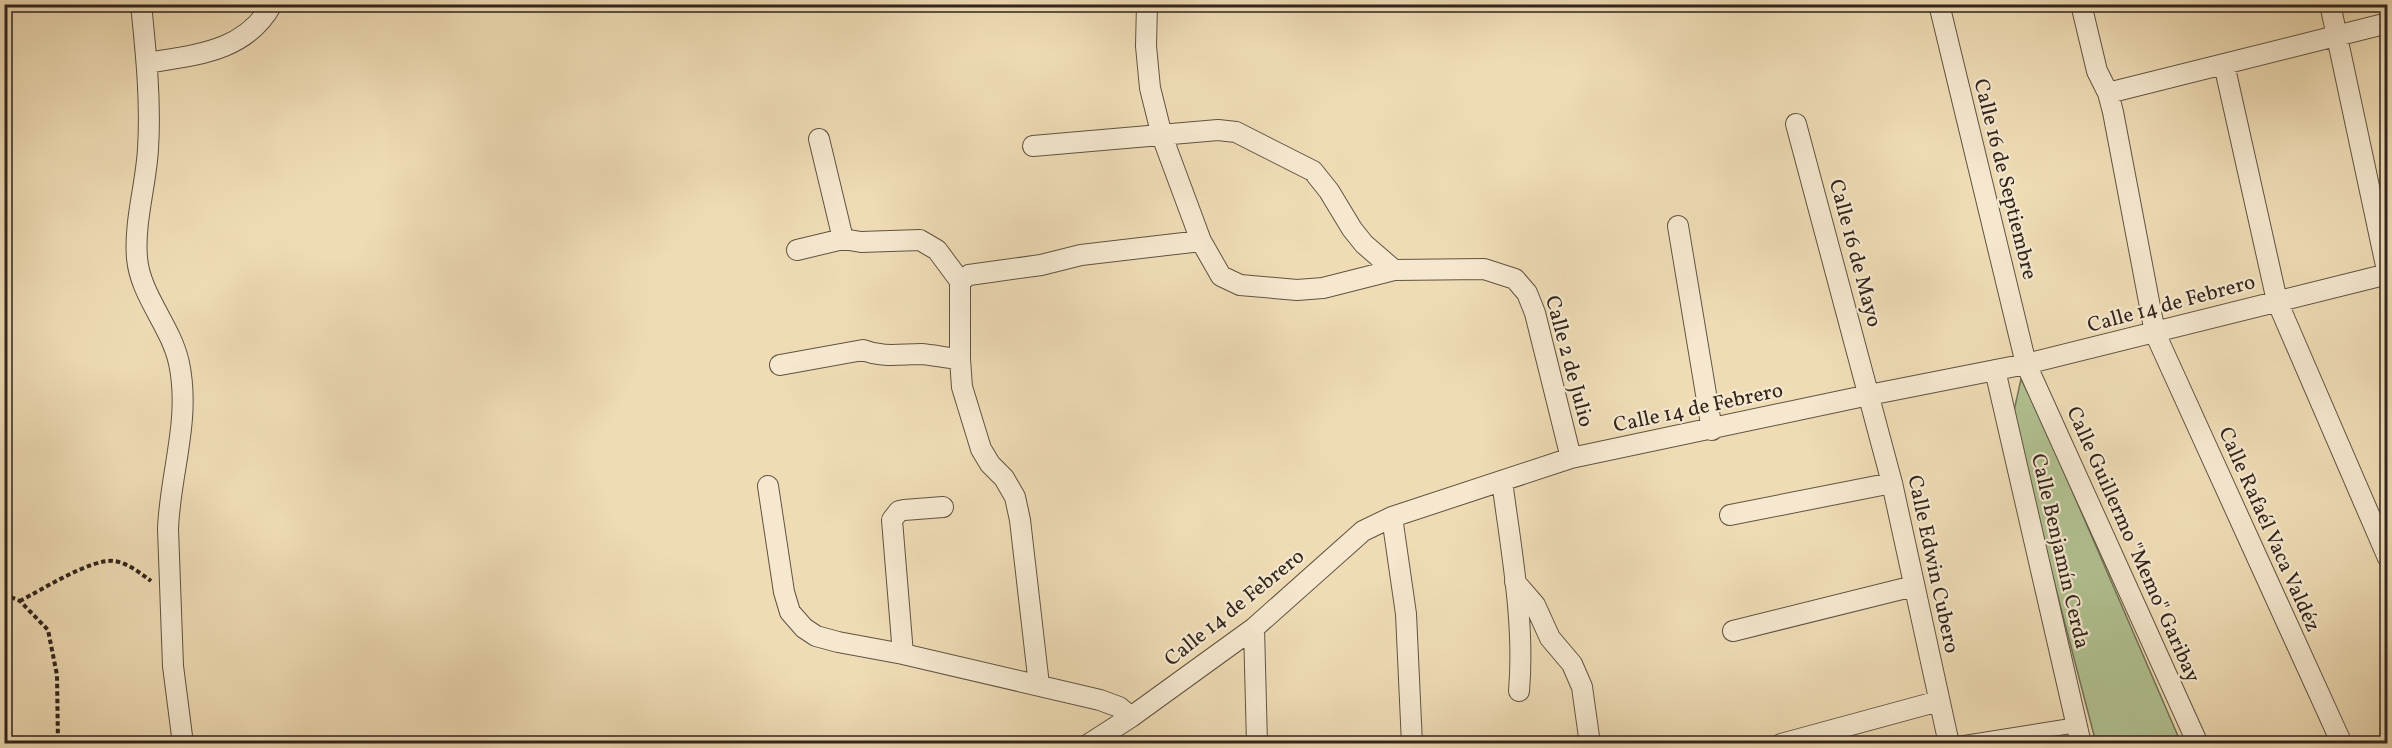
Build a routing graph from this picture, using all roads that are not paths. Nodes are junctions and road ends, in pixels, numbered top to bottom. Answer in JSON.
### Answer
{"nodes":[{"id":1,"x":141,"y":4,"type":"edge"},
{"id":2,"x":272,"y":4,"type":"edge"},
{"id":3,"x":1147,"y":4,"type":"edge"},
{"id":4,"x":1939,"y":4,"type":"edge"},
{"id":5,"x":2081,"y":4,"type":"edge"},
{"id":6,"x":2330,"y":4,"type":"edge"},
{"id":7,"x":2388,"y":23,"type":"edge"},
{"id":8,"x":2336,"y":35,"type":"junction"},
{"id":9,"x":147,"y":63,"type":"junction"},
{"id":10,"x":2224,"y":64,"type":"junction"},
{"id":11,"x":2108,"y":93,"type":"junction"},
{"id":12,"x":1796,"y":124,"type":"dead end"},
{"id":13,"x":1162,"y":136,"type":"junction"},
{"id":14,"x":819,"y":139,"type":"dead end"},
{"id":15,"x":1033,"y":146,"type":"dead end"},
{"id":16,"x":1678,"y":226,"type":"dead end"},
{"id":17,"x":843,"y":239,"type":"junction"},
{"id":18,"x":1201,"y":241,"type":"junction"},
{"id":19,"x":797,"y":250,"type":"dead end"},
{"id":20,"x":1394,"y":270,"type":"junction"},
{"id":21,"x":2387,"y":274,"type":"edge"},
{"id":22,"x":960,"y":281,"type":"junction"},
{"id":23,"x":2277,"y":301,"type":"junction"},
{"id":24,"x":2155,"y":333,"type":"junction"},
{"id":25,"x":960,"y":358,"type":"junction"},
{"id":26,"x":2026,"y":364,"type":"junction"},
{"id":27,"x":780,"y":365,"type":"dead end"},
{"id":28,"x":1995,"y":370,"type":"junction"},
{"id":29,"x":1869,"y":395,"type":"junction"},
{"id":30,"x":1712,"y":430,"type":"junction"},
{"id":31,"x":1571,"y":458,"type":"junction"},
{"id":32,"x":1502,"y":481,"type":"junction"},
{"id":33,"x":1892,"y":483,"type":"junction"},
{"id":34,"x":768,"y":486,"type":"dead end"},
{"id":35,"x":943,"y":507,"type":"dead end"},
{"id":36,"x":1730,"y":515,"type":"dead end"},
{"id":37,"x":1392,"y":517,"type":"junction"},
{"id":38,"x":2388,"y":558,"type":"edge"},
{"id":39,"x":1515,"y":582,"type":"junction"},
{"id":40,"x":1914,"y":586,"type":"junction"},
{"id":41,"x":1254,"y":628,"type":"junction"},
{"id":42,"x":1733,"y":631,"type":"dead end"},
{"id":43,"x":903,"y":654,"type":"junction"},
{"id":44,"x":1039,"y":685,"type":"junction"},
{"id":45,"x":1519,"y":690,"type":"dead end"},
{"id":46,"x":1940,"y":701,"type":"junction"},
{"id":47,"x":1131,"y":717,"type":"junction"},
{"id":48,"x":2079,"y":734,"type":"edge"},
{"id":49,"x":183,"y":744,"type":"edge"},
{"id":50,"x":1089,"y":744,"type":"edge"},
{"id":51,"x":1257,"y":744,"type":"edge"},
{"id":52,"x":1412,"y":744,"type":"edge"},
{"id":53,"x":1590,"y":744,"type":"edge"},
{"id":54,"x":1781,"y":744,"type":"edge"},
{"id":55,"x":1949,"y":744,"type":"edge"},
{"id":56,"x":1958,"y":744,"type":"edge"},
{"id":57,"x":2198,"y":744,"type":"edge"},
{"id":58,"x":2342,"y":744,"type":"edge"}],
"edges":[{"from":1,"to":9,"type":"street"},
{"from":2,"to":9,"type":"street"},
{"from":3,"to":13,"type":"street"},
{"from":4,"to":26,"type":"street","name":"Calle 16 de Septiembre"},
{"from":5,"to":11,"type":"street","name":"Calle Rafaél Vaca Valdéz"},
{"from":6,"to":8,"type":"street"},
{"from":7,"to":8,"type":"street"},
{"from":8,"to":10,"type":"street"},
{"from":8,"to":21,"type":"street"},
{"from":9,"to":49,"type":"street"},
{"from":10,"to":11,"type":"street"},
{"from":10,"to":23,"type":"street"},
{"from":11,"to":24,"type":"street","name":"Calle Rafaél Vaca Valdéz"},
{"from":12,"to":29,"type":"street","name":"Calle 16 de Mayo"},
{"from":13,"to":15,"type":"street"},
{"from":13,"to":18,"type":"street"},
{"from":13,"to":20,"type":"street"},
{"from":14,"to":17,"type":"street"},
{"from":16,"to":30,"type":"street"},
{"from":17,"to":19,"type":"street"},
{"from":17,"to":22,"type":"street"},
{"from":18,"to":20,"type":"street"},
{"from":18,"to":22,"type":"street"},
{"from":20,"to":31,"type":"street","name":"Calle 2 de Julio"},
{"from":21,"to":23,"type":"street","name":"Calle 14 de Febrero"},
{"from":22,"to":25,"type":"street"},
{"from":23,"to":24,"type":"street","name":"Calle 14 de Febrero"},
{"from":23,"to":38,"type":"street"},
{"from":24,"to":26,"type":"street","name":"Calle 14 de Febrero"},
{"from":24,"to":58,"type":"street","name":"Calle Rafaél Vaca Valdéz"},
{"from":25,"to":27,"type":"street"},
{"from":25,"to":44,"type":"street"},
{"from":26,"to":28,"type":"street","name":"Calle 14 de Febrero"},
{"from":26,"to":57,"type":"street","name":"Calle Guillermo \"Memo\" Garibay"},
{"from":28,"to":29,"type":"street","name":"Calle 14 de Febrero"},
{"from":28,"to":48,"type":"street","name":"Calle Benjamín Cerda"},
{"from":29,"to":30,"type":"street","name":"Calle 14 de Febrero"},
{"from":29,"to":33,"type":"street","name":"Calle Edwin Cubero"},
{"from":30,"to":31,"type":"street","name":"Calle 14 de Febrero"},
{"from":31,"to":32,"type":"street","name":"Calle 14 de Febrero"},
{"from":32,"to":37,"type":"street","name":"Calle 14 de Febrero"},
{"from":32,"to":39,"type":"street"},
{"from":33,"to":36,"type":"street"},
{"from":33,"to":40,"type":"street","name":"Calle Edwin Cubero"},
{"from":34,"to":43,"type":"street"},
{"from":35,"to":43,"type":"street"},
{"from":37,"to":41,"type":"street","name":"Calle 14 de Febrero"},
{"from":37,"to":52,"type":"street"},
{"from":39,"to":45,"type":"street"},
{"from":39,"to":53,"type":"street"},
{"from":40,"to":42,"type":"street"},
{"from":40,"to":46,"type":"street","name":"Calle Edwin Cubero"},
{"from":41,"to":47,"type":"street","name":"Calle 14 de Febrero"},
{"from":41,"to":51,"type":"street"},
{"from":43,"to":44,"type":"street"},
{"from":44,"to":47,"type":"street"},
{"from":46,"to":54,"type":"street"},
{"from":46,"to":55,"type":"street","name":"Calle Edwin Cubero"},
{"from":47,"to":50,"type":"street","name":"Calle 14 de Febrero"},
{"from":48,"to":56,"type":"street"}]}
